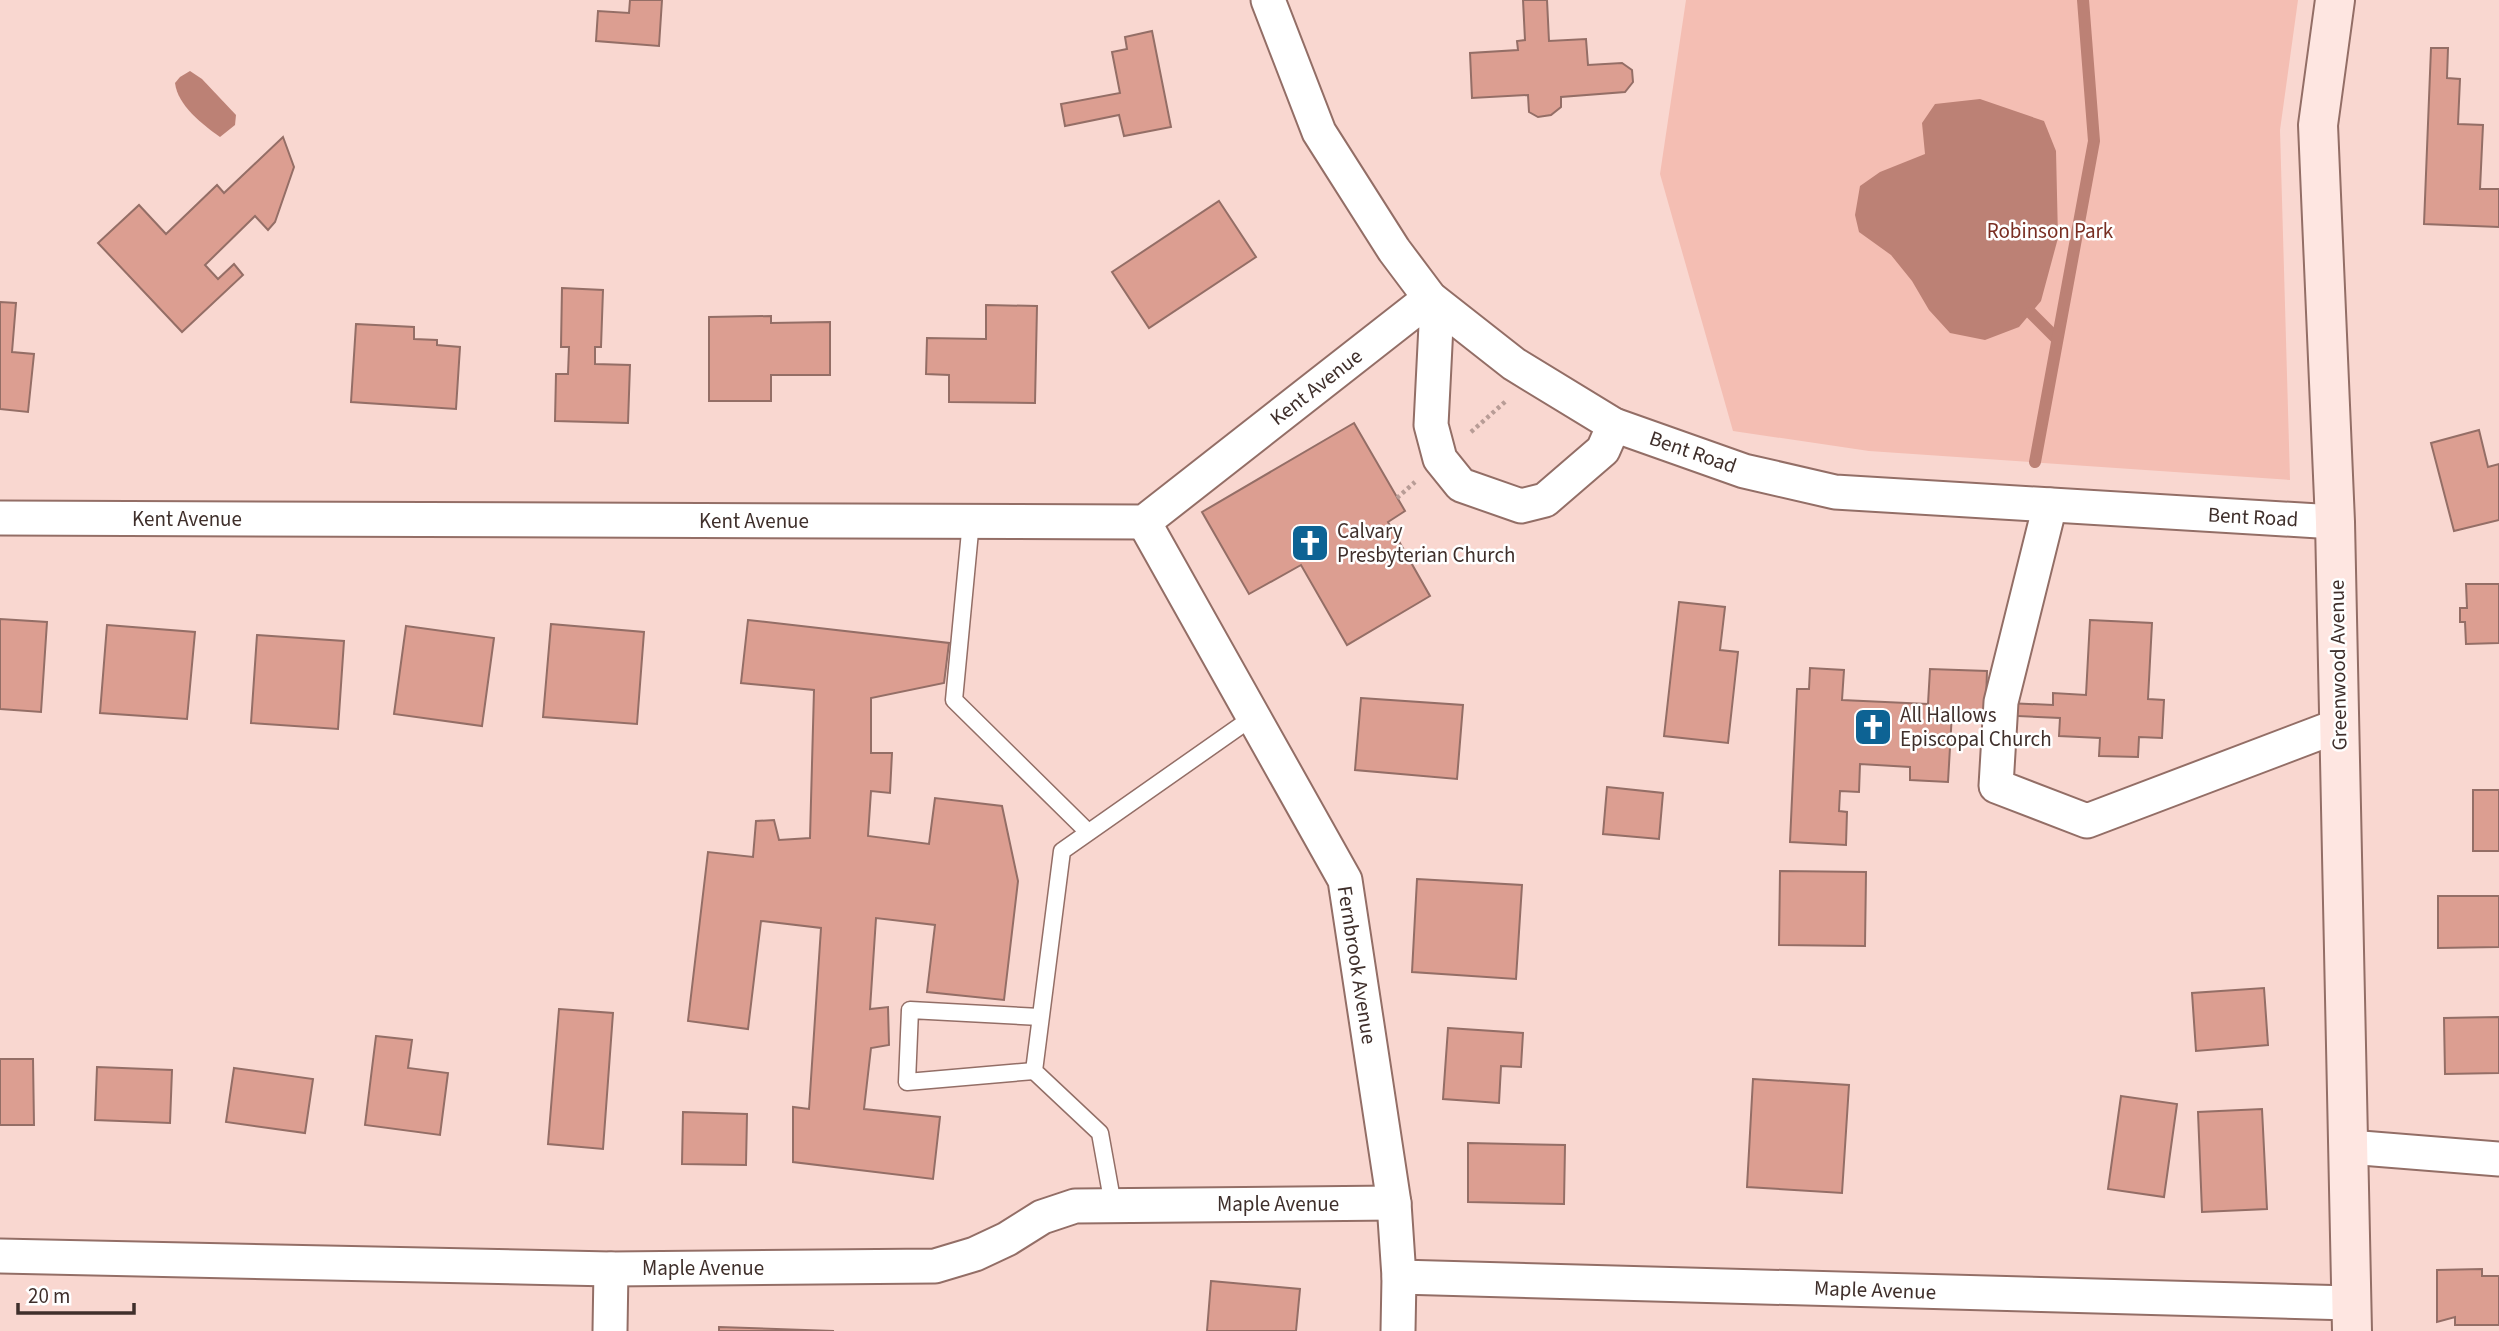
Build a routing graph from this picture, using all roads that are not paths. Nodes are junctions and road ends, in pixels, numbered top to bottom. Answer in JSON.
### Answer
{"nodes":[{"id":1,"x":1268,"y":0,"type":"edge"},
{"id":2,"x":2336,"y":0,"type":"edge"},
{"id":3,"x":1430,"y":298,"type":"junction"},
{"id":4,"x":1614,"y":425,"type":"junction"},
{"id":5,"x":2050,"y":505,"type":"junction"},
{"id":6,"x":0,"y":518,"type":"edge"},
{"id":7,"x":971,"y":522,"type":"junction"},
{"id":8,"x":1144,"y":522,"type":"junction"},
{"id":9,"x":2335,"y":522,"type":"junction"},
{"id":10,"x":1253,"y":717,"type":"junction"},
{"id":11,"x":2340,"y":725,"type":"junction"},
{"id":12,"x":1087,"y":832,"type":"junction"},
{"id":13,"x":1040,"y":1017,"type":"junction"},
{"id":14,"x":1034,"y":1071,"type":"junction"},
{"id":15,"x":2349,"y":1147,"type":"junction"},
{"id":16,"x":2499,"y":1159,"type":"edge"},
{"id":17,"x":1394,"y":1203,"type":"junction"},
{"id":18,"x":1113,"y":1205,"type":"junction"},
{"id":19,"x":0,"y":1256,"type":"edge"},
{"id":20,"x":611,"y":1269,"type":"junction"},
{"id":21,"x":1399,"y":1277,"type":"junction"},
{"id":22,"x":2352,"y":1317,"type":"edge"},
{"id":23,"x":610,"y":1331,"type":"edge"},
{"id":24,"x":1398,"y":1331,"type":"edge"}],
"edges":[{"from":1,"to":3,"type":"street","name":"Bent Road"},
{"from":2,"to":9,"type":"main road","name":"Greenwood Avenue"},
{"from":3,"to":4,"type":"street","name":"Bent Road"},
{"from":3,"to":4,"type":"street"},
{"from":3,"to":8,"type":"street","name":"Kent Avenue"},
{"from":4,"to":5,"type":"street","name":"Bent Road"},
{"from":5,"to":9,"type":"street","name":"Bent Road"},
{"from":5,"to":11,"type":"street"},
{"from":6,"to":7,"type":"street","name":"Kent Avenue"},
{"from":7,"to":8,"type":"street","name":"Kent Avenue"},
{"from":7,"to":12,"type":"lane"},
{"from":8,"to":10,"type":"street","name":"Fernbrook Avenue"},
{"from":9,"to":11,"type":"main road","name":"Greenwood Avenue"},
{"from":10,"to":12,"type":"lane"},
{"from":10,"to":17,"type":"street","name":"Fernbrook Avenue"},
{"from":11,"to":15,"type":"main road","name":"Greenwood Avenue"},
{"from":12,"to":13,"type":"lane"},
{"from":13,"to":14,"type":"lane"},
{"from":13,"to":14,"type":"lane"},
{"from":14,"to":18,"type":"lane"},
{"from":15,"to":16,"type":"street"},
{"from":15,"to":22,"type":"main road","name":"Greenwood Avenue"},
{"from":17,"to":18,"type":"street","name":"Maple Avenue"},
{"from":17,"to":21,"type":"street","name":"Fernbrook Avenue"},
{"from":18,"to":20,"type":"street","name":"Maple Avenue"},
{"from":19,"to":20,"type":"street","name":"Maple Avenue"},
{"from":20,"to":23,"type":"street"},
{"from":21,"to":22,"type":"street","name":"Maple Avenue"},
{"from":21,"to":24,"type":"street","name":"Fernbrook Avenue"}]}
